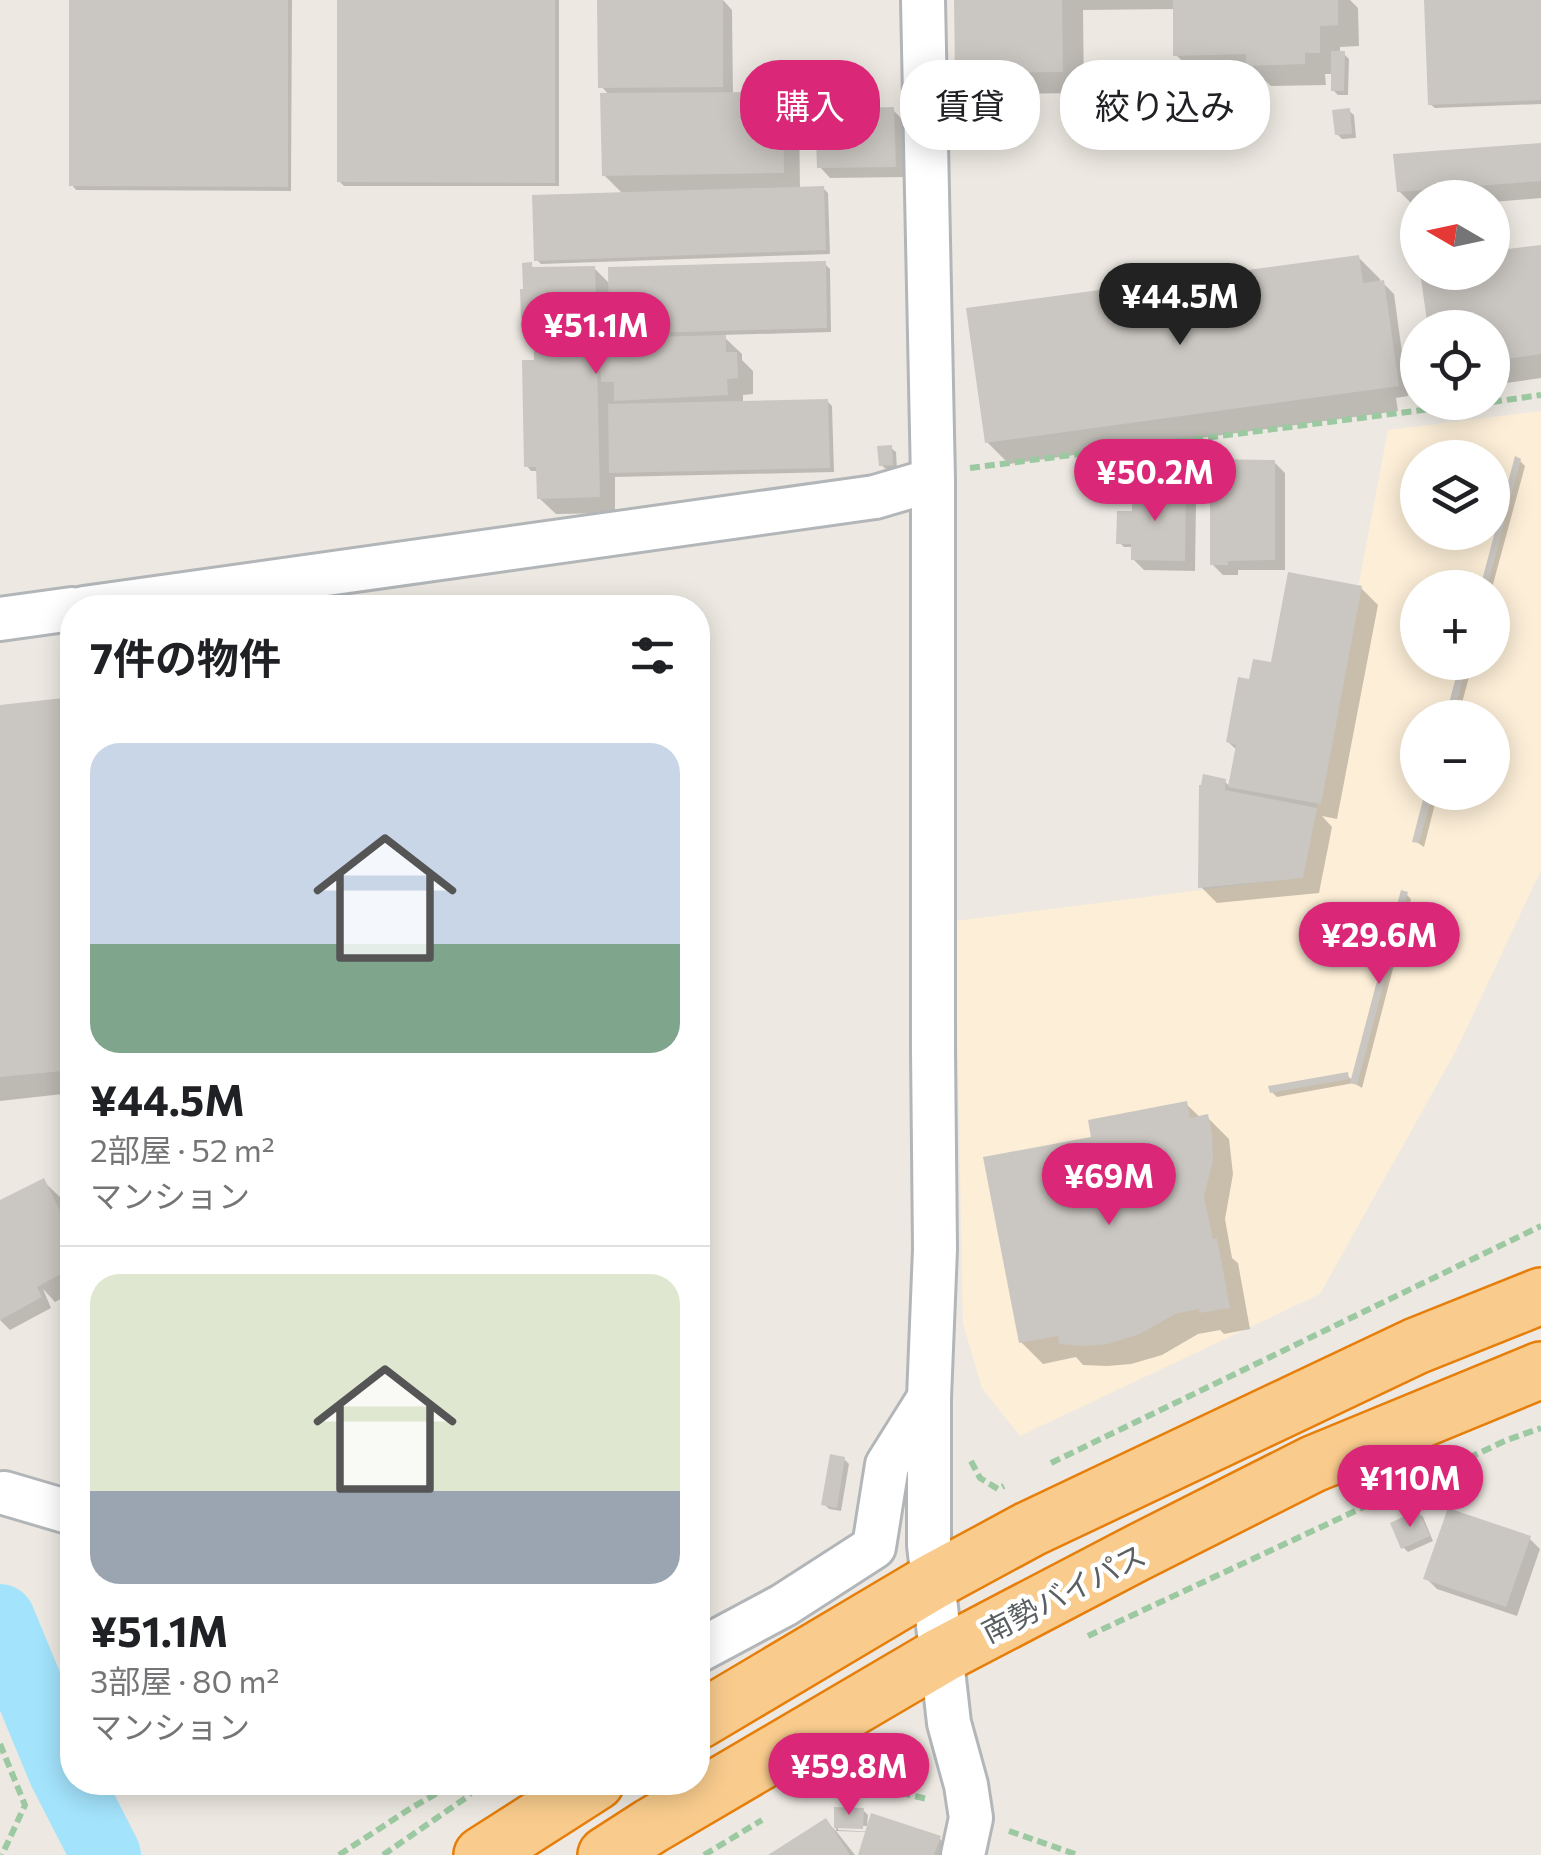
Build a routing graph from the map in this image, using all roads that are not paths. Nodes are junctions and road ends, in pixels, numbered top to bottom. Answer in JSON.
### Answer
{"nodes":[{"id":1,"x":923,"y":0,"type":"edge"},
{"id":2,"x":933,"y":480,"type":"junction"},
{"id":3,"x":177,"y":595,"type":"edge"},
{"id":4,"x":60,"y":611,"type":"edge"},
{"id":5,"x":0,"y":619,"type":"edge"},
{"id":6,"x":1541,"y":1296,"type":"edge"},
{"id":7,"x":1541,"y":1370,"type":"edge"},
{"id":8,"x":929,"y":1398,"type":"junction"},
{"id":9,"x":4,"y":1493,"type":"dead end"},
{"id":10,"x":60,"y":1510,"type":"edge"},
{"id":11,"x":932,"y":1582,"type":"junction"},
{"id":12,"x":710,"y":1645,"type":"edge"},
{"id":13,"x":942,"y":1655,"type":"junction"},
{"id":14,"x":710,"y":1714,"type":"edge"},
{"id":15,"x":710,"y":1791,"type":"edge"},
{"id":16,"x":576,"y":1795,"type":"edge"},
{"id":17,"x":704,"y":1795,"type":"edge"},
{"id":18,"x":967,"y":1837,"type":"edge"},
{"id":19,"x":482,"y":1855,"type":"edge"},
{"id":20,"x":606,"y":1855,"type":"edge"}],
"edges":[{"from":1,"to":2,"type":"street"},
{"from":2,"to":3,"type":"street"},
{"from":2,"to":8,"type":"street"},
{"from":4,"to":5,"type":"street"},
{"from":6,"to":11,"type":"highway"},
{"from":7,"to":13,"type":"highway","name":"南勢バイパス"},
{"from":8,"to":11,"type":"street"},
{"from":8,"to":12,"type":"street"},
{"from":9,"to":10,"type":"street"},
{"from":11,"to":13,"type":"street"},
{"from":11,"to":14,"type":"highway"},
{"from":13,"to":15,"type":"highway","name":"南勢バイパス"},
{"from":13,"to":18,"type":"street"},
{"from":16,"to":19,"type":"highway"},
{"from":17,"to":20,"type":"highway","name":"南勢バイパス"}]}
